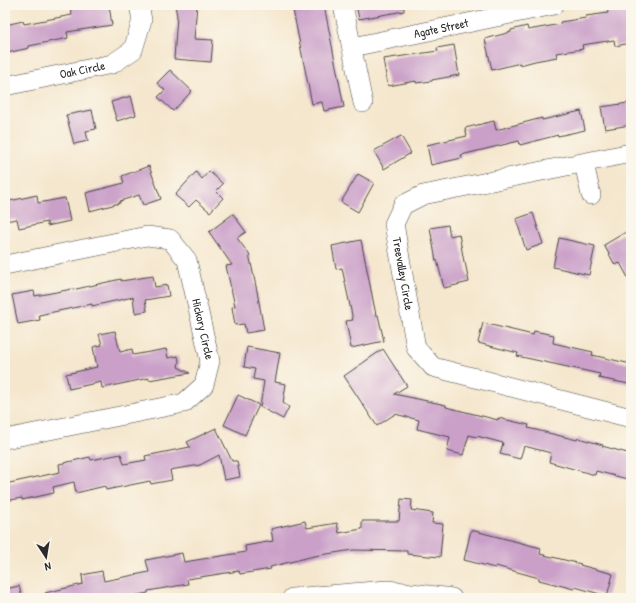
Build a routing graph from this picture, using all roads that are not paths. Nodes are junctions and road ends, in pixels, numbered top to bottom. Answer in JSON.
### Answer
{"nodes":[{"id":1,"x":139,"y":5,"type":"edge"},
{"id":2,"x":344,"y":5,"type":"edge"},
{"id":3,"x":554,"y":5,"type":"edge"},
{"id":4,"x":473,"y":13,"type":"edge"},
{"id":5,"x":352,"y":47,"type":"junction"},
{"id":6,"x":5,"y":86,"type":"edge"},
{"id":7,"x":363,"y":103,"type":"dead end"},
{"id":8,"x":631,"y":153,"type":"edge"},
{"id":9,"x":584,"y":163,"type":"junction"},
{"id":10,"x":591,"y":195,"type":"dead end"},
{"id":11,"x":5,"y":265,"type":"edge"},
{"id":12,"x":631,"y":418,"type":"edge"},
{"id":13,"x":5,"y":439,"type":"edge"},
{"id":14,"x":292,"y":598,"type":"edge"},
{"id":15,"x":452,"y":598,"type":"edge"}],
"edges":[{"from":1,"to":6,"type":"street","name":"Oak Circle"},
{"from":2,"to":5,"type":"street"},
{"from":3,"to":4,"type":"street","name":"Agate Street"},
{"from":4,"to":5,"type":"street","name":"Agate Street"},
{"from":5,"to":7,"type":"street"},
{"from":8,"to":9,"type":"street","name":"Treevalley Circle"},
{"from":9,"to":10,"type":"street"},
{"from":9,"to":12,"type":"street","name":"Treevalley Circle"},
{"from":11,"to":13,"type":"street","name":"Hickory Circle"},
{"from":14,"to":15,"type":"street"}]}
